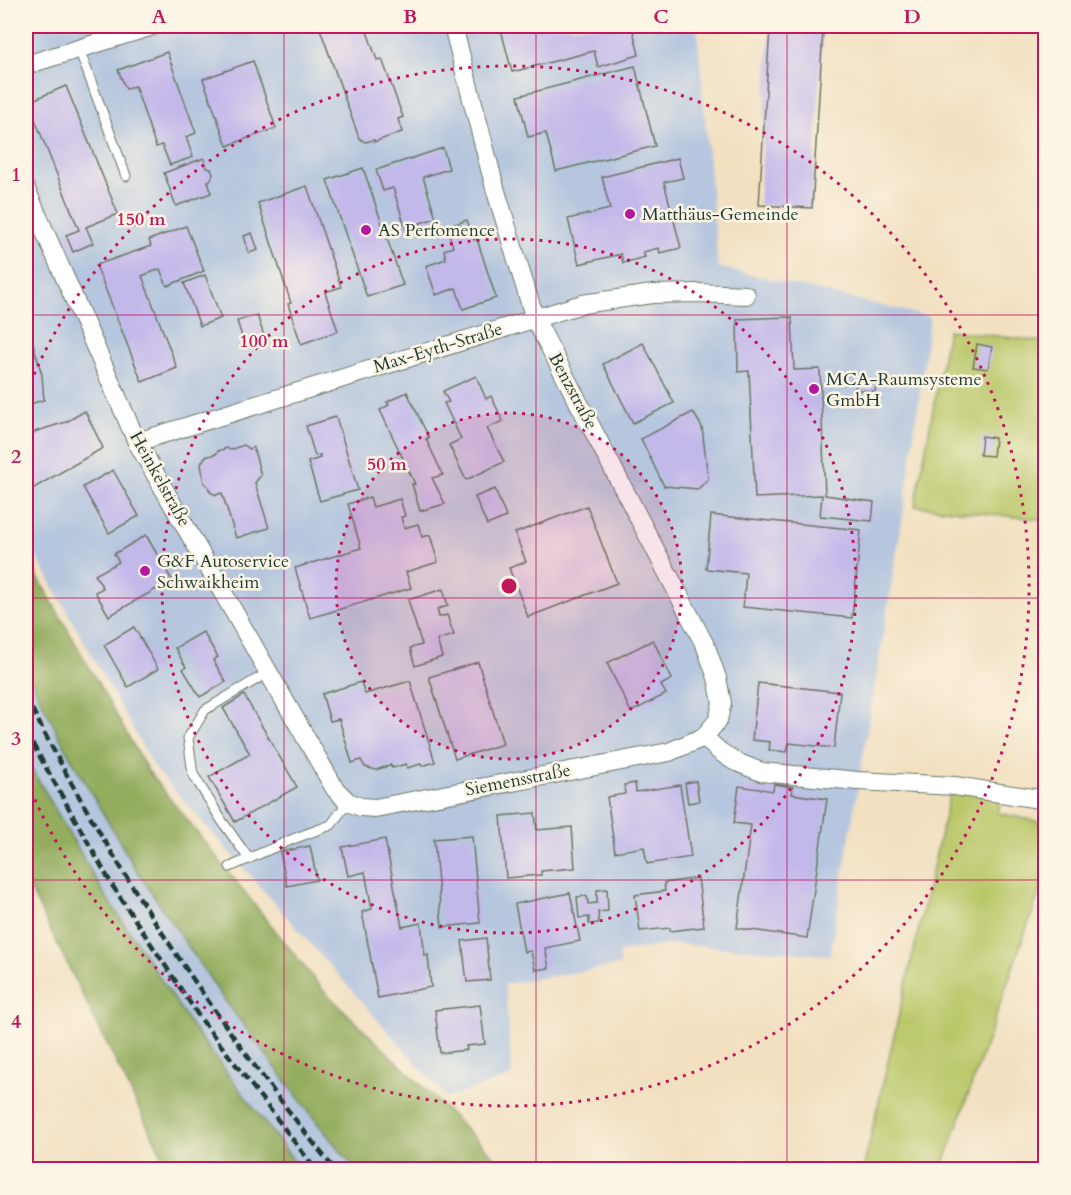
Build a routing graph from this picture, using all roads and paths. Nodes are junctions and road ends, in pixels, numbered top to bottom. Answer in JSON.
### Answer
{"nodes":[{"id":1,"x":153,"y":26,"type":"edge"},
{"id":2,"x":453,"y":26,"type":"edge"},
{"id":3,"x":79,"y":49,"type":"junction"},
{"id":4,"x":26,"y":65,"type":"edge"},
{"id":5,"x":126,"y":177,"type":"dead end"},
{"id":6,"x":26,"y":189,"type":"edge"},
{"id":7,"x":746,"y":295,"type":"dead end"},
{"id":8,"x":535,"y":318,"type":"junction"},
{"id":9,"x":137,"y":442,"type":"junction"},
{"id":10,"x":269,"y":672,"type":"junction"},
{"id":11,"x":704,"y":737,"type":"junction"},
{"id":12,"x":1046,"y":800,"type":"edge"},
{"id":13,"x":348,"y":802,"type":"junction"},
{"id":14,"x":249,"y":858,"type":"junction"},
{"id":15,"x":230,"y":867,"type":"dead end"}],
"edges":[{"from":1,"to":3,"type":"street"},
{"from":2,"to":8,"type":"street","name":"Benzstraße"},
{"from":3,"to":4,"type":"street"},
{"from":3,"to":5,"type":"lane"},
{"from":6,"to":9,"type":"street","name":"Heinkelstraße"},
{"from":7,"to":8,"type":"street","name":"Max-Eyth-Straße"},
{"from":8,"to":9,"type":"street","name":"Max-Eyth-Straße"},
{"from":8,"to":11,"type":"street","name":"Benzstraße"},
{"from":9,"to":10,"type":"street","name":"Heinkelstraße"},
{"from":10,"to":13,"type":"street","name":"Heinkelstraße"},
{"from":10,"to":14,"type":"lane"},
{"from":11,"to":12,"type":"street"},
{"from":11,"to":13,"type":"street","name":"Siemensstraße"},
{"from":13,"to":14,"type":"lane"},
{"from":14,"to":15,"type":"lane"}]}
